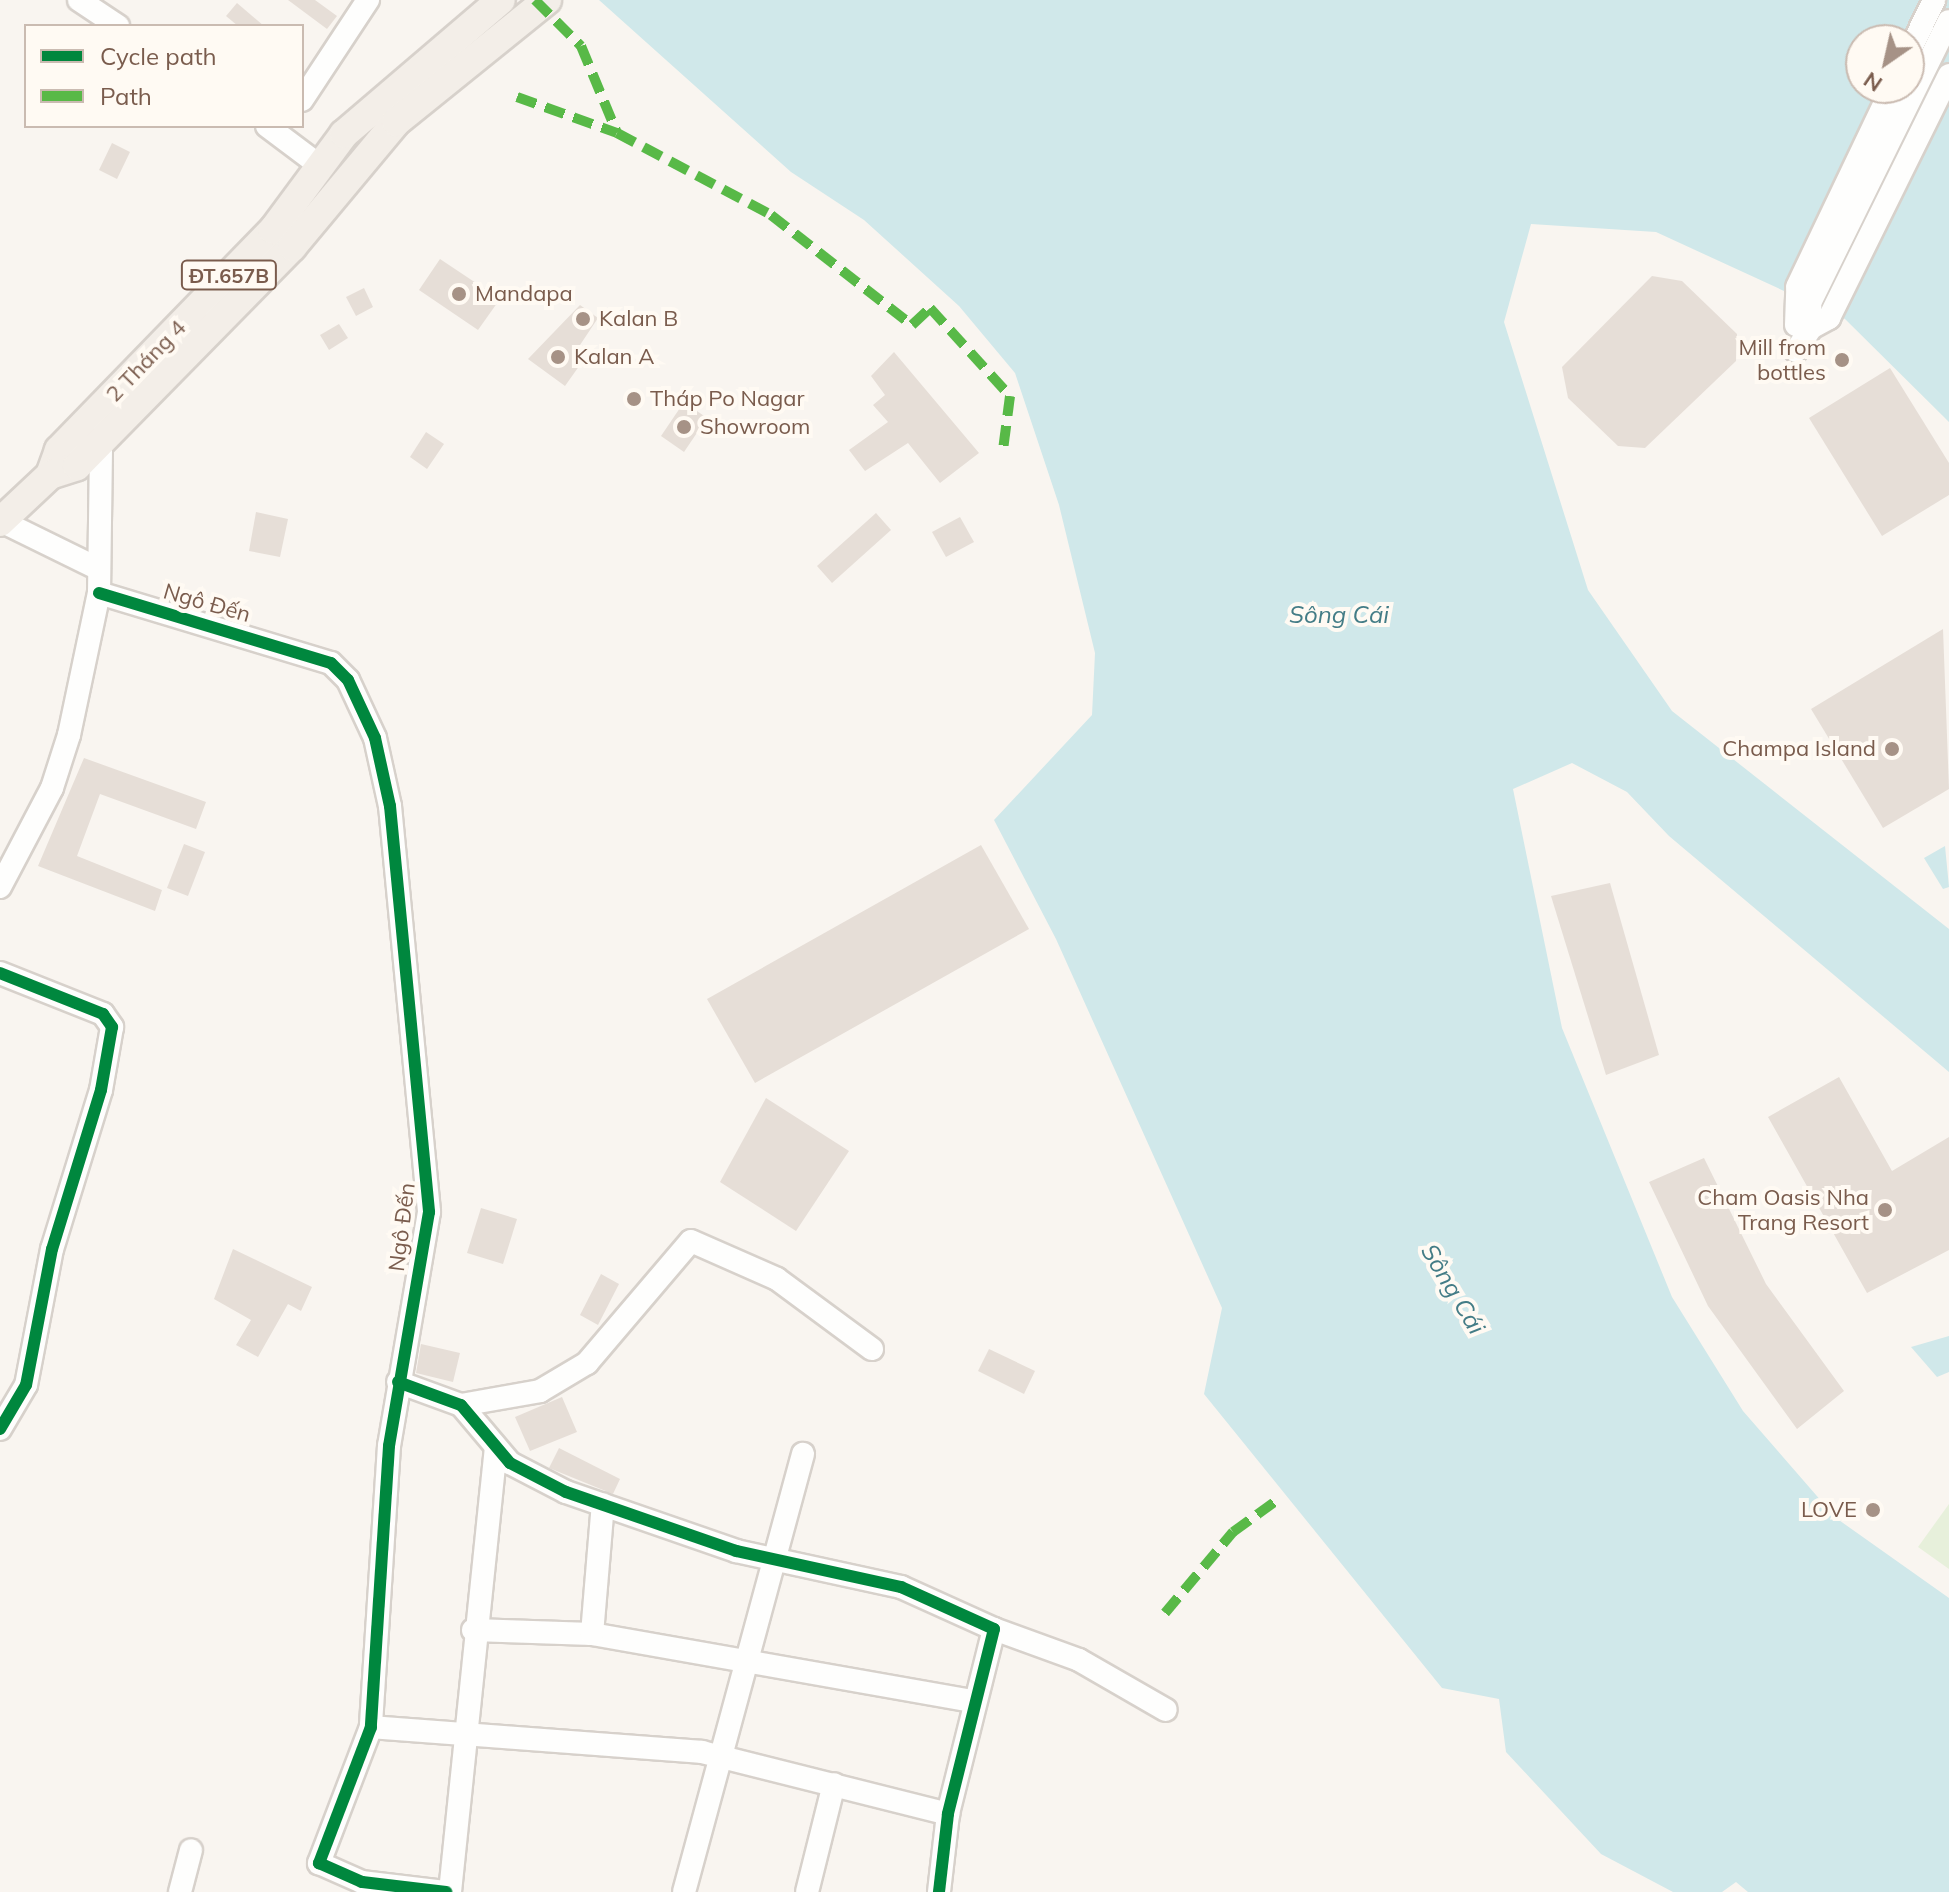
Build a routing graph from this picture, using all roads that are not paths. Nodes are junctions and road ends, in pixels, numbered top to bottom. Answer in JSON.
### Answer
{"nodes":[{"id":1,"x":79,"y":0,"type":"edge"},
{"id":2,"x":368,"y":0,"type":"edge"},
{"id":3,"x":501,"y":0,"type":"edge"},
{"id":4,"x":547,"y":0,"type":"edge"},
{"id":5,"x":1934,"y":0,"type":"edge"},
{"id":6,"x":1949,"y":21,"type":"edge"},
{"id":7,"x":115,"y":24,"type":"edge"},
{"id":8,"x":1922,"y":24,"type":"edge"},
{"id":9,"x":1949,"y":75,"type":"edge"},
{"id":10,"x":417,"y":83,"type":"junction"},
{"id":11,"x":304,"y":97,"type":"edge"},
{"id":12,"x":1884,"y":104,"type":"edge"},
{"id":13,"x":276,"y":128,"type":"edge"},
{"id":14,"x":319,"y":165,"type":"junction"},
{"id":15,"x":1820,"y":323,"type":"junction"},
{"id":16,"x":101,"y":442,"type":"junction"},
{"id":17,"x":50,"y":475,"type":"junction"},
{"id":18,"x":1,"y":522,"type":"edge"},
{"id":19,"x":95,"y":567,"type":"junction"},
{"id":20,"x":99,"y":593,"type":"junction"},
{"id":21,"x":0,"y":887,"type":"edge"},
{"id":22,"x":0,"y":973,"type":"edge"},
{"id":23,"x":872,"y":1349,"type":"dead end"},
{"id":24,"x":398,"y":1382,"type":"junction"},
{"id":25,"x":461,"y":1405,"type":"junction"},
{"id":26,"x":0,"y":1429,"type":"edge"},
{"id":27,"x":496,"y":1449,"type":"junction"},
{"id":28,"x":803,"y":1454,"type":"dead end"},
{"id":29,"x":603,"y":1504,"type":"junction"},
{"id":30,"x":778,"y":1562,"type":"junction"},
{"id":31,"x":994,"y":1629,"type":"junction"},
{"id":32,"x":473,"y":1630,"type":"junction"},
{"id":33,"x":592,"y":1634,"type":"junction"},
{"id":34,"x":751,"y":1659,"type":"junction"},
{"id":35,"x":973,"y":1701,"type":"junction"},
{"id":36,"x":1166,"y":1710,"type":"dead end"},
{"id":37,"x":371,"y":1727,"type":"junction"},
{"id":38,"x":463,"y":1734,"type":"junction"},
{"id":39,"x":722,"y":1756,"type":"junction"},
{"id":40,"x":834,"y":1784,"type":"junction"},
{"id":41,"x":948,"y":1814,"type":"junction"},
{"id":42,"x":191,"y":1850,"type":"dead end"},
{"id":43,"x":363,"y":1887,"type":"edge"},
{"id":44,"x":180,"y":1892,"type":"edge"},
{"id":45,"x":448,"y":1892,"type":"edge"},
{"id":46,"x":684,"y":1892,"type":"edge"},
{"id":47,"x":807,"y":1892,"type":"edge"},
{"id":48,"x":939,"y":1892,"type":"edge"}],
"edges":[{"from":1,"to":7,"type":"street"},
{"from":2,"to":11,"type":"street"},
{"from":3,"to":10,"type":"main road","number":"ĐT.657B"},
{"from":4,"to":10,"type":"main road","number":"ĐT.657B"},
{"from":5,"to":8,"type":"street"},
{"from":6,"to":15,"type":"street"},
{"from":9,"to":15,"type":"street"},
{"from":10,"to":14,"type":"main road","name":"2 Tháng 4","number":"ĐT.657B"},
{"from":10,"to":16,"type":"main road","name":"2 Tháng 4","number":"ĐT.657B"},
{"from":12,"to":15,"type":"street"},
{"from":13,"to":14,"type":"street"},
{"from":14,"to":17,"type":"main road","name":"2 Tháng 4","number":"ĐT.657B"},
{"from":16,"to":17,"type":"main road","name":"2 Tháng 4","number":"ĐT.657B"},
{"from":16,"to":19,"type":"street"},
{"from":17,"to":18,"type":"main road","name":"2 Tháng 4","number":"ĐT.657B"},
{"from":18,"to":19,"type":"street"},
{"from":19,"to":20,"type":"street"},
{"from":20,"to":21,"type":"street"},
{"from":20,"to":24,"type":"street","name":"Ngô Đến"},
{"from":22,"to":26,"type":"street"},
{"from":23,"to":25,"type":"street"},
{"from":24,"to":25,"type":"street"},
{"from":24,"to":37,"type":"street","name":"Ngô Đến"},
{"from":25,"to":27,"type":"street"},
{"from":27,"to":29,"type":"street"},
{"from":27,"to":32,"type":"street"},
{"from":28,"to":30,"type":"street"},
{"from":29,"to":30,"type":"street"},
{"from":29,"to":33,"type":"street"},
{"from":30,"to":31,"type":"street"},
{"from":30,"to":34,"type":"street"},
{"from":31,"to":35,"type":"street"},
{"from":31,"to":36,"type":"street"},
{"from":32,"to":33,"type":"street"},
{"from":32,"to":38,"type":"street"},
{"from":33,"to":34,"type":"street"},
{"from":34,"to":35,"type":"street"},
{"from":34,"to":39,"type":"street"},
{"from":35,"to":41,"type":"street"},
{"from":37,"to":38,"type":"street"},
{"from":37,"to":43,"type":"street","name":"Ngô Đến"},
{"from":38,"to":39,"type":"street"},
{"from":38,"to":45,"type":"street"},
{"from":39,"to":40,"type":"street"},
{"from":39,"to":46,"type":"street"},
{"from":40,"to":41,"type":"street"},
{"from":40,"to":47,"type":"street"},
{"from":41,"to":48,"type":"street"},
{"from":42,"to":44,"type":"street"},
{"from":43,"to":45,"type":"street","name":"Ngô Đến"}]}
